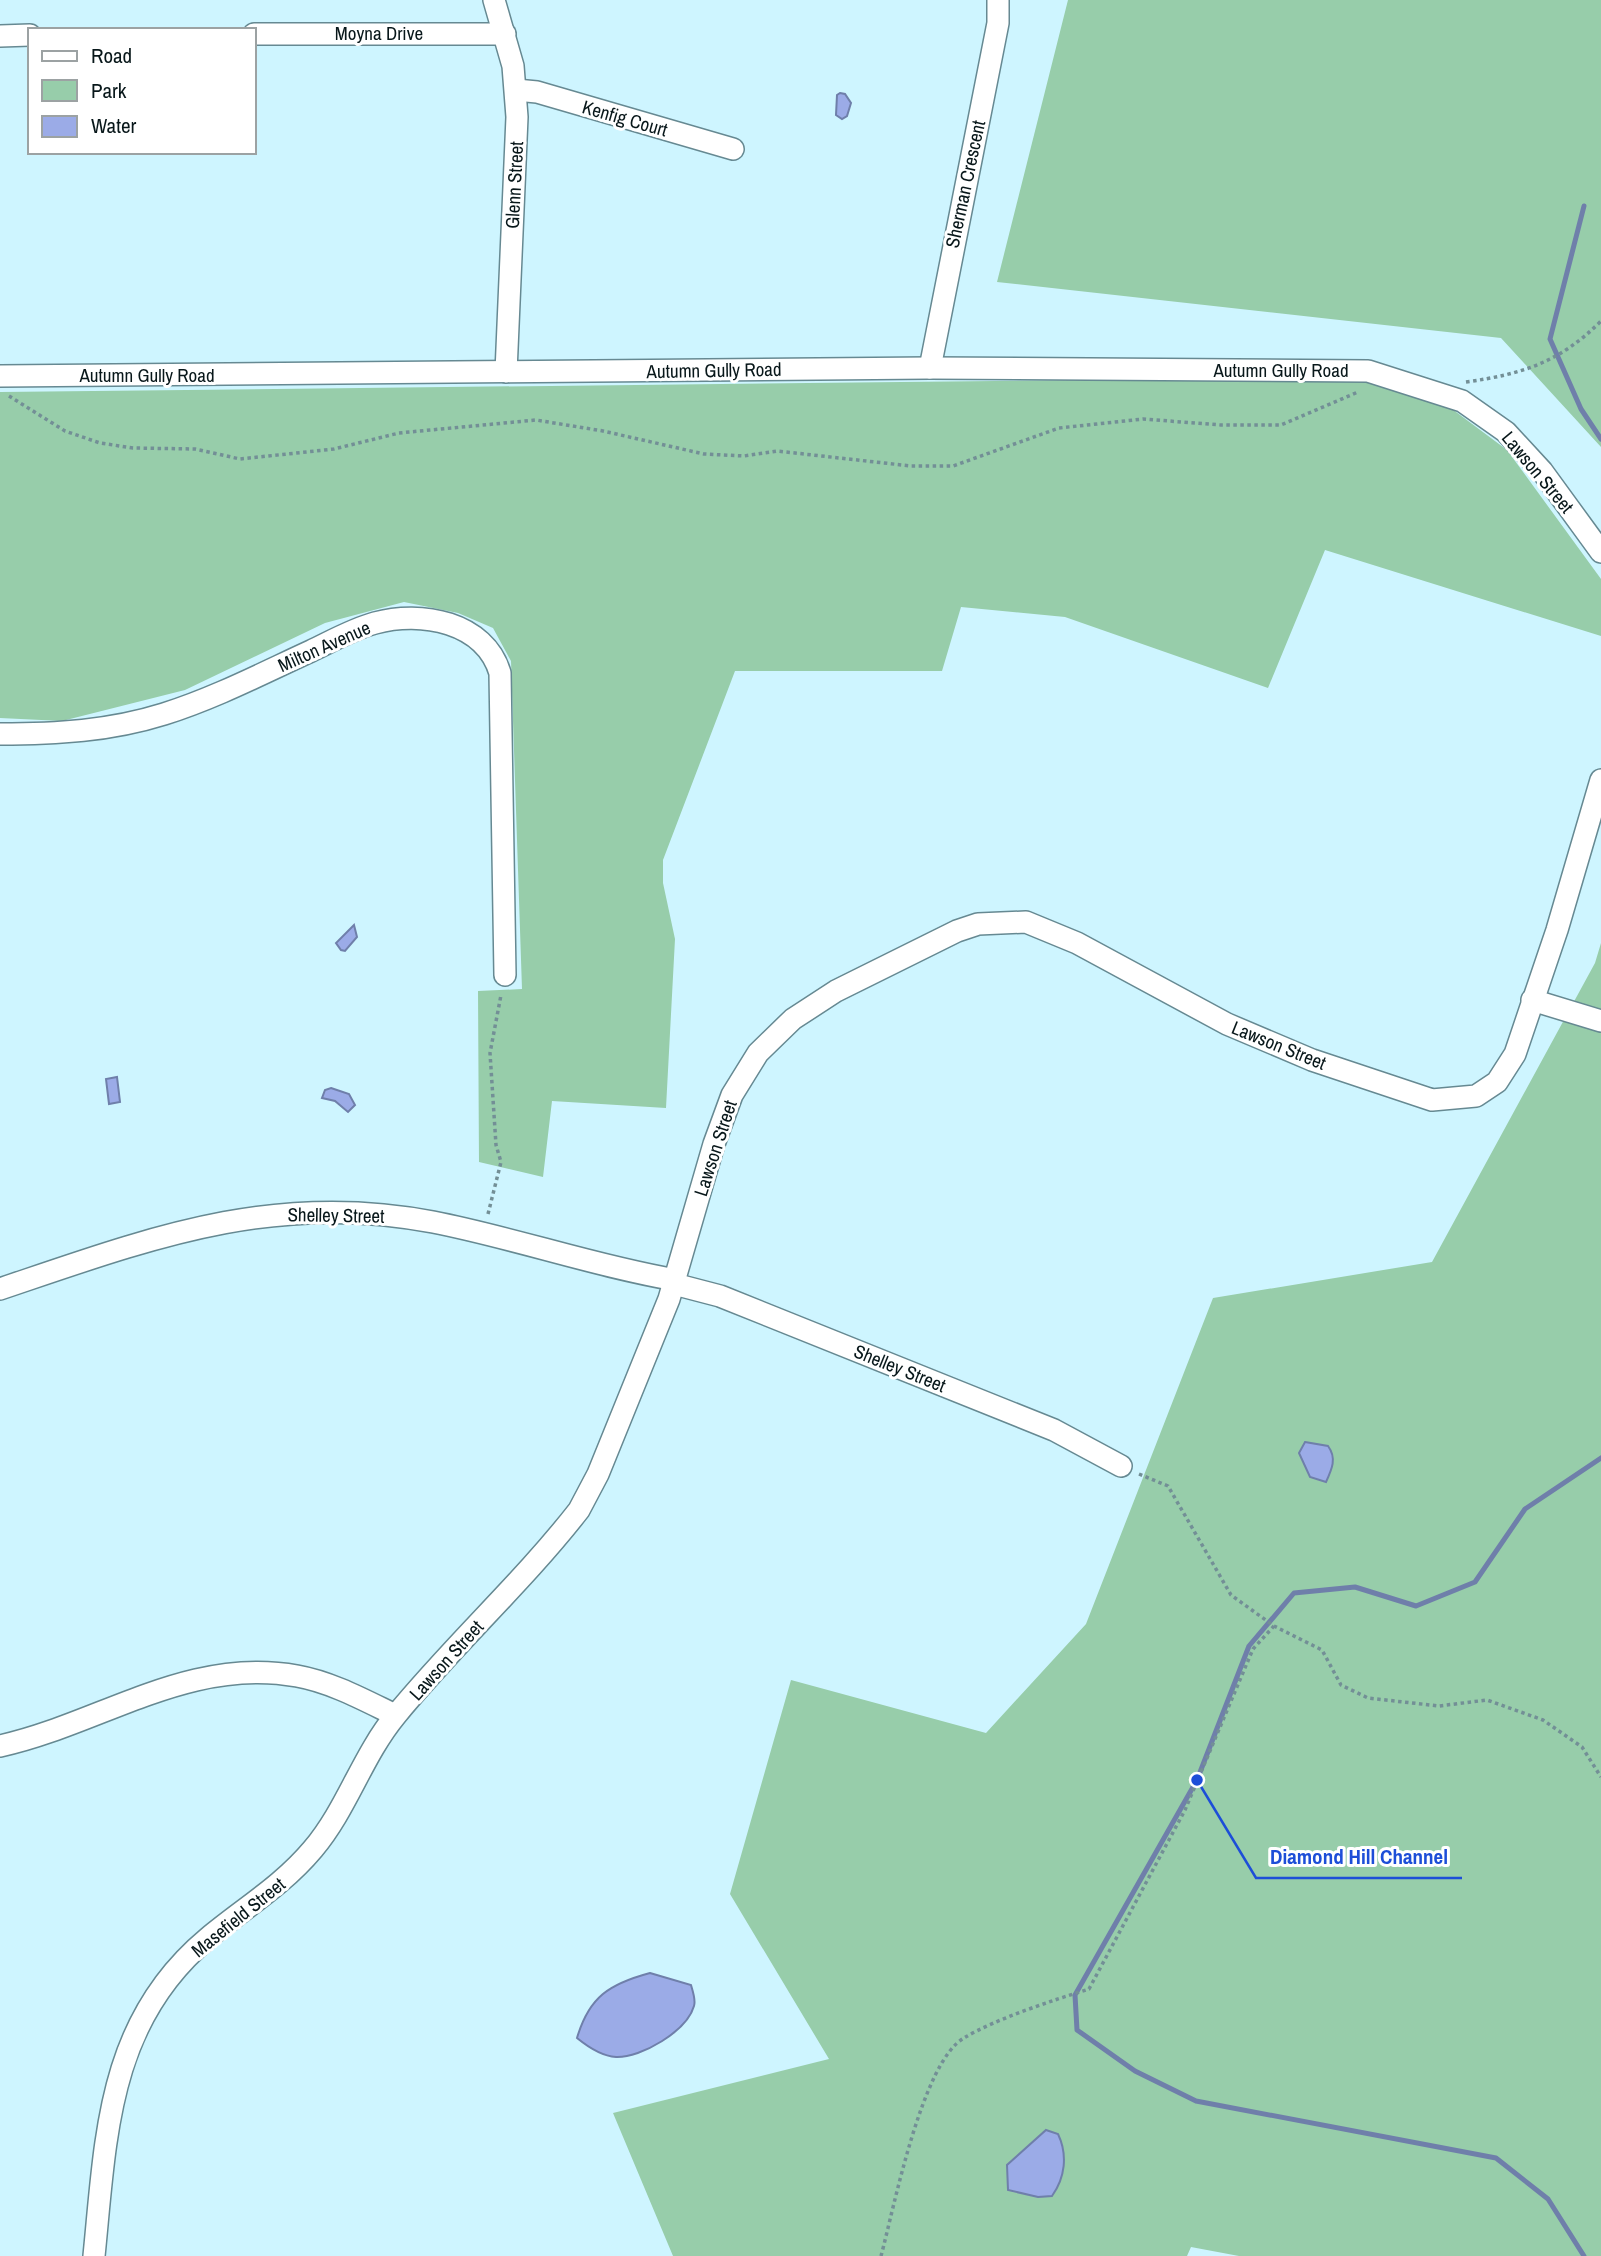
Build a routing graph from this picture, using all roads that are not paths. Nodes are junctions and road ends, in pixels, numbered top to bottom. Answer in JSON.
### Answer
{"nodes":[{"id":1,"x":494,"y":0,"type":"edge"},
{"id":2,"x":998,"y":0,"type":"edge"},
{"id":3,"x":256,"y":34,"type":"edge"},
{"id":4,"x":505,"y":34,"type":"junction"},
{"id":5,"x":28,"y":35,"type":"edge"},
{"id":6,"x":0,"y":36,"type":"edge"},
{"id":7,"x":516,"y":90,"type":"junction"},
{"id":8,"x":733,"y":149,"type":"dead end"},
{"id":9,"x":930,"y":368,"type":"junction"},
{"id":10,"x":506,"y":372,"type":"junction"},
{"id":11,"x":2,"y":385,"type":"edge"},
{"id":12,"x":1425,"y":387,"type":"joint"},
{"id":13,"x":1601,"y":552,"type":"edge"},
{"id":14,"x":0,"y":734,"type":"edge"},
{"id":15,"x":1601,"y":780,"type":"edge"},
{"id":16,"x":505,"y":975,"type":"road end"},
{"id":17,"x":1532,"y":1000,"type":"junction"},
{"id":18,"x":1601,"y":1021,"type":"edge"},
{"id":19,"x":675,"y":1282,"type":"junction"},
{"id":20,"x":0,"y":1289,"type":"edge"},
{"id":21,"x":1121,"y":1466,"type":"road end"},
{"id":22,"x":395,"y":1715,"type":"junction"},
{"id":23,"x":0,"y":1746,"type":"edge"},
{"id":24,"x":93,"y":2256,"type":"edge"}],
"edges":[{"from":1,"to":4,"type":"street","name":"Glenn Street"},
{"from":2,"to":9,"type":"street","name":"Sherman Crescent"},
{"from":3,"to":4,"type":"street","name":"Moyna Drive"},
{"from":4,"to":7,"type":"street","name":"Glenn Street"},
{"from":5,"to":6,"type":"street"},
{"from":7,"to":8,"type":"street","name":"Kenfig Court"},
{"from":7,"to":10,"type":"street","name":"Glenn Street"},
{"from":9,"to":10,"type":"street","name":"Autumn Gully Road"},
{"from":9,"to":12,"type":"street","name":"Autumn Gully Road"},
{"from":10,"to":11,"type":"street","name":"Autumn Gully Road"},
{"from":12,"to":13,"type":"street","name":"Lawson Street"},
{"from":14,"to":16,"type":"street","name":"Milton Avenue"},
{"from":15,"to":17,"type":"street","name":"Lawson Street"},
{"from":17,"to":18,"type":"street"},
{"from":17,"to":19,"type":"street","name":"Lawson Street"},
{"from":19,"to":20,"type":"street","name":"Shelley Street"},
{"from":19,"to":21,"type":"street","name":"Shelley Street"},
{"from":19,"to":22,"type":"street","name":"Lawson Street"},
{"from":22,"to":23,"type":"street","name":"Lawson Street"},
{"from":22,"to":24,"type":"street","name":"Masefield Street"}]}
